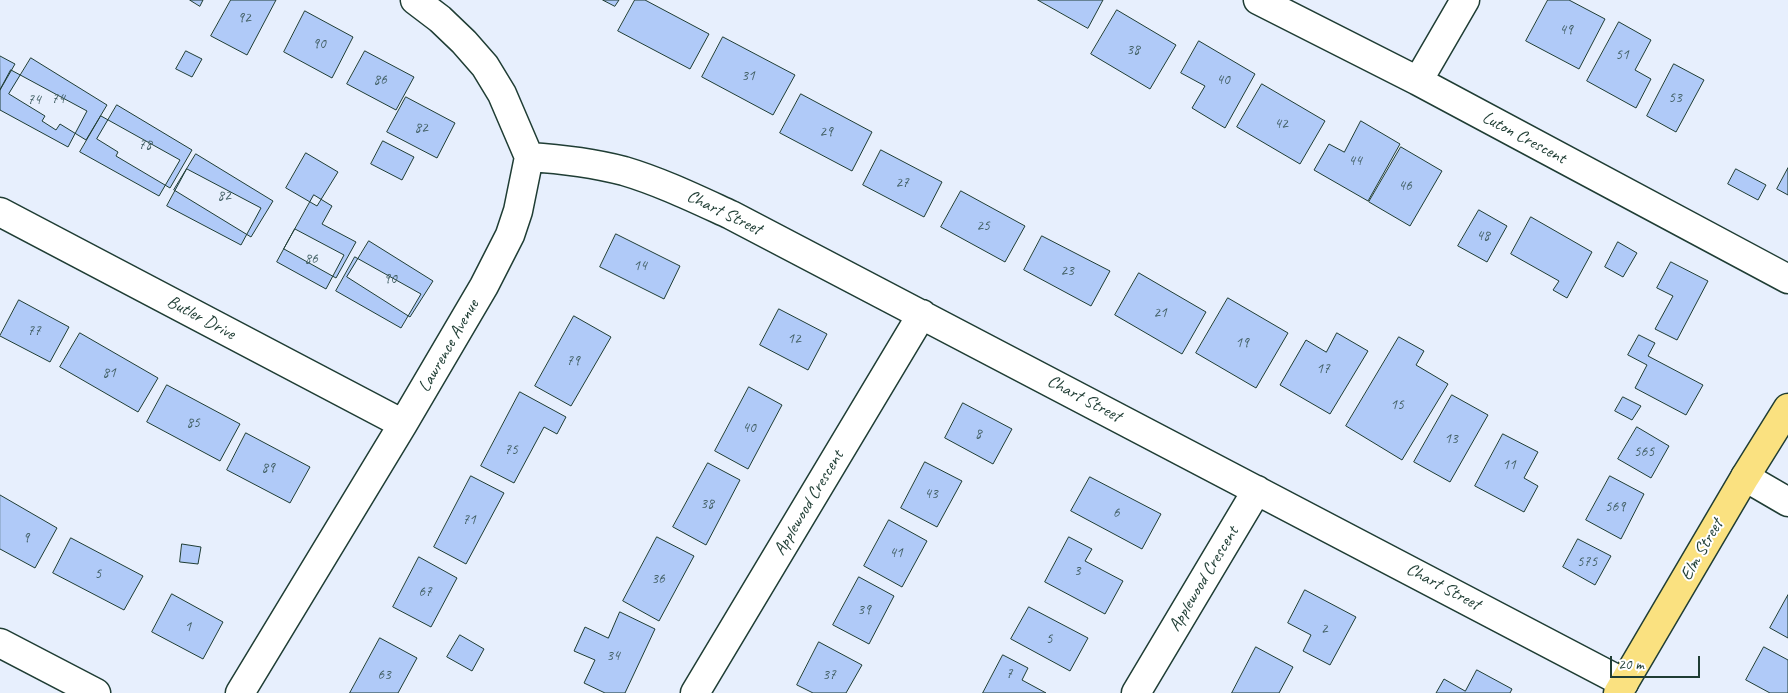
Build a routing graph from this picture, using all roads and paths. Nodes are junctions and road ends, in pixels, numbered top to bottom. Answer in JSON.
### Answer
{"nodes":[{"id":1,"x":415,"y":0,"type":"edge"},
{"id":2,"x":1258,"y":0,"type":"edge"},
{"id":3,"x":1465,"y":0,"type":"edge"},
{"id":4,"x":1418,"y":81,"type":"junction"},
{"id":5,"x":529,"y":156,"type":"junction"},
{"id":6,"x":0,"y":212,"type":"edge"},
{"id":7,"x":1788,"y":279,"type":"edge"},
{"id":8,"x":922,"y":314,"type":"junction"},
{"id":9,"x":1788,"y":408,"type":"edge"},
{"id":10,"x":403,"y":424,"type":"junction"},
{"id":11,"x":1745,"y":476,"type":"junction"},
{"id":12,"x":1257,"y":490,"type":"junction"},
{"id":13,"x":1788,"y":502,"type":"edge"},
{"id":14,"x":0,"y":643,"type":"edge"},
{"id":15,"x":1621,"y":688,"type":"edge"},
{"id":16,"x":96,"y":693,"type":"edge"},
{"id":17,"x":240,"y":693,"type":"edge"},
{"id":18,"x":695,"y":693,"type":"edge"},
{"id":19,"x":1136,"y":693,"type":"edge"}],
"edges":[{"from":1,"to":5,"type":"street"},
{"from":2,"to":4,"type":"street","name":"Luton Crescent"},
{"from":3,"to":4,"type":"street"},
{"from":4,"to":7,"type":"street","name":"Luton Crescent"},
{"from":5,"to":8,"type":"street","name":"Chart Street"},
{"from":5,"to":10,"type":"street","name":"Lawrence Avenue"},
{"from":6,"to":10,"type":"street","name":"Butler Drive"},
{"from":8,"to":12,"type":"street","name":"Chart Street"},
{"from":8,"to":18,"type":"street","name":"Applewood Crescent"},
{"from":9,"to":11,"type":"main road","name":"Elm Street"},
{"from":10,"to":17,"type":"street","name":"Lawrence Avenue"},
{"from":11,"to":13,"type":"street"},
{"from":11,"to":15,"type":"main road","name":"Elm Street"},
{"from":12,"to":15,"type":"street","name":"Chart Street"},
{"from":12,"to":19,"type":"street","name":"Applewood Crescent"},
{"from":14,"to":16,"type":"street"}]}
